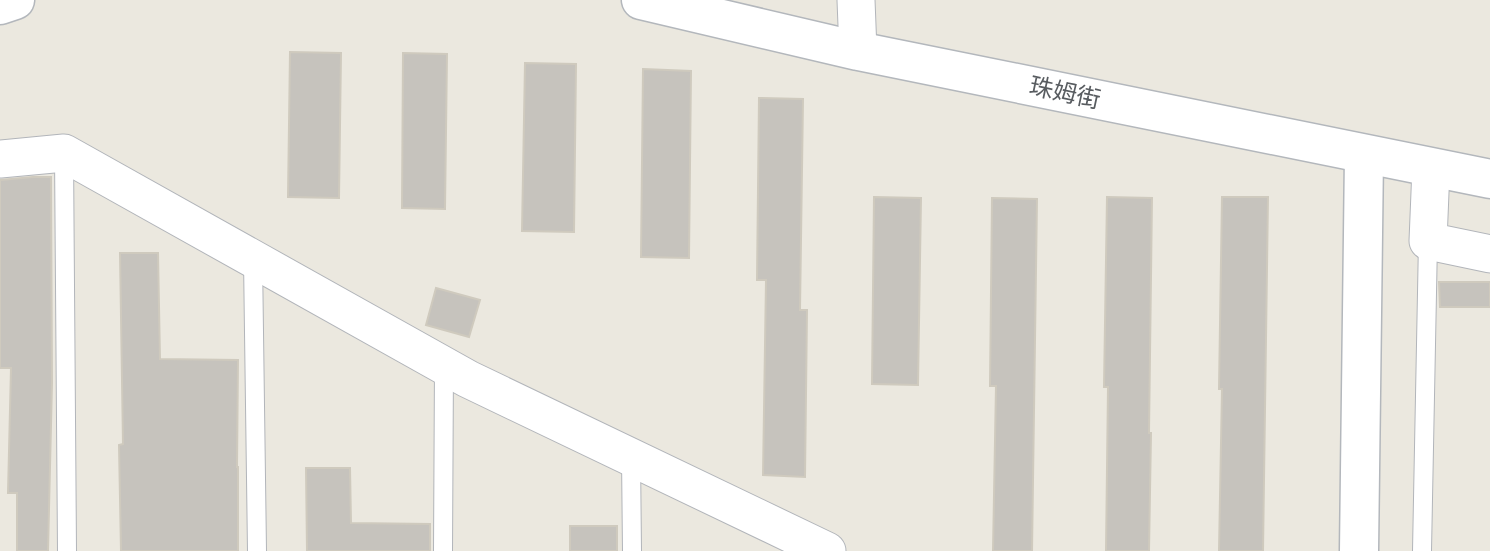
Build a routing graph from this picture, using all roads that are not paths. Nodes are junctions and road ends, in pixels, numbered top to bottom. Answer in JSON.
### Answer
{"nodes":[{"id":1,"x":15,"y":0,"type":"edge"},
{"id":2,"x":641,"y":0,"type":"edge"},
{"id":3,"x":856,"y":0,"type":"edge"},
{"id":4,"x":0,"y":5,"type":"edge"},
{"id":5,"x":858,"y":51,"type":"junction"},
{"id":6,"x":64,"y":153,"type":"junction"},
{"id":7,"x":1364,"y":155,"type":"junction"},
{"id":8,"x":0,"y":159,"type":"edge"},
{"id":9,"x":1431,"y":168,"type":"junction"},
{"id":10,"x":1490,"y":179,"type":"edge"},
{"id":11,"x":1428,"y":241,"type":"junction"},
{"id":12,"x":1490,"y":254,"type":"edge"},
{"id":13,"x":253,"y":259,"type":"junction"},
{"id":14,"x":444,"y":365,"type":"junction"},
{"id":15,"x":631,"y":457,"type":"junction"},
{"id":16,"x":67,"y":551,"type":"edge"},
{"id":17,"x":257,"y":551,"type":"edge"},
{"id":18,"x":443,"y":551,"type":"edge"},
{"id":19,"x":632,"y":551,"type":"edge"},
{"id":20,"x":827,"y":551,"type":"edge"},
{"id":21,"x":1359,"y":551,"type":"edge"},
{"id":22,"x":1422,"y":551,"type":"edge"}],
"edges":[{"from":1,"to":4,"type":"main road"},
{"from":2,"to":5,"type":"main road","name":"珠姆街"},
{"from":3,"to":5,"type":"street"},
{"from":5,"to":7,"type":"main road","name":"珠姆街"},
{"from":6,"to":8,"type":"street"},
{"from":6,"to":13,"type":"street"},
{"from":6,"to":16,"type":"lane"},
{"from":7,"to":9,"type":"main road","name":"珠姆街"},
{"from":7,"to":21,"type":"main road"},
{"from":9,"to":10,"type":"main road","name":"珠姆街"},
{"from":9,"to":11,"type":"street"},
{"from":11,"to":12,"type":"street"},
{"from":11,"to":22,"type":"lane"},
{"from":13,"to":14,"type":"street"},
{"from":13,"to":17,"type":"lane"},
{"from":14,"to":15,"type":"street"},
{"from":14,"to":18,"type":"lane"},
{"from":15,"to":19,"type":"lane"},
{"from":15,"to":20,"type":"street"}]}
